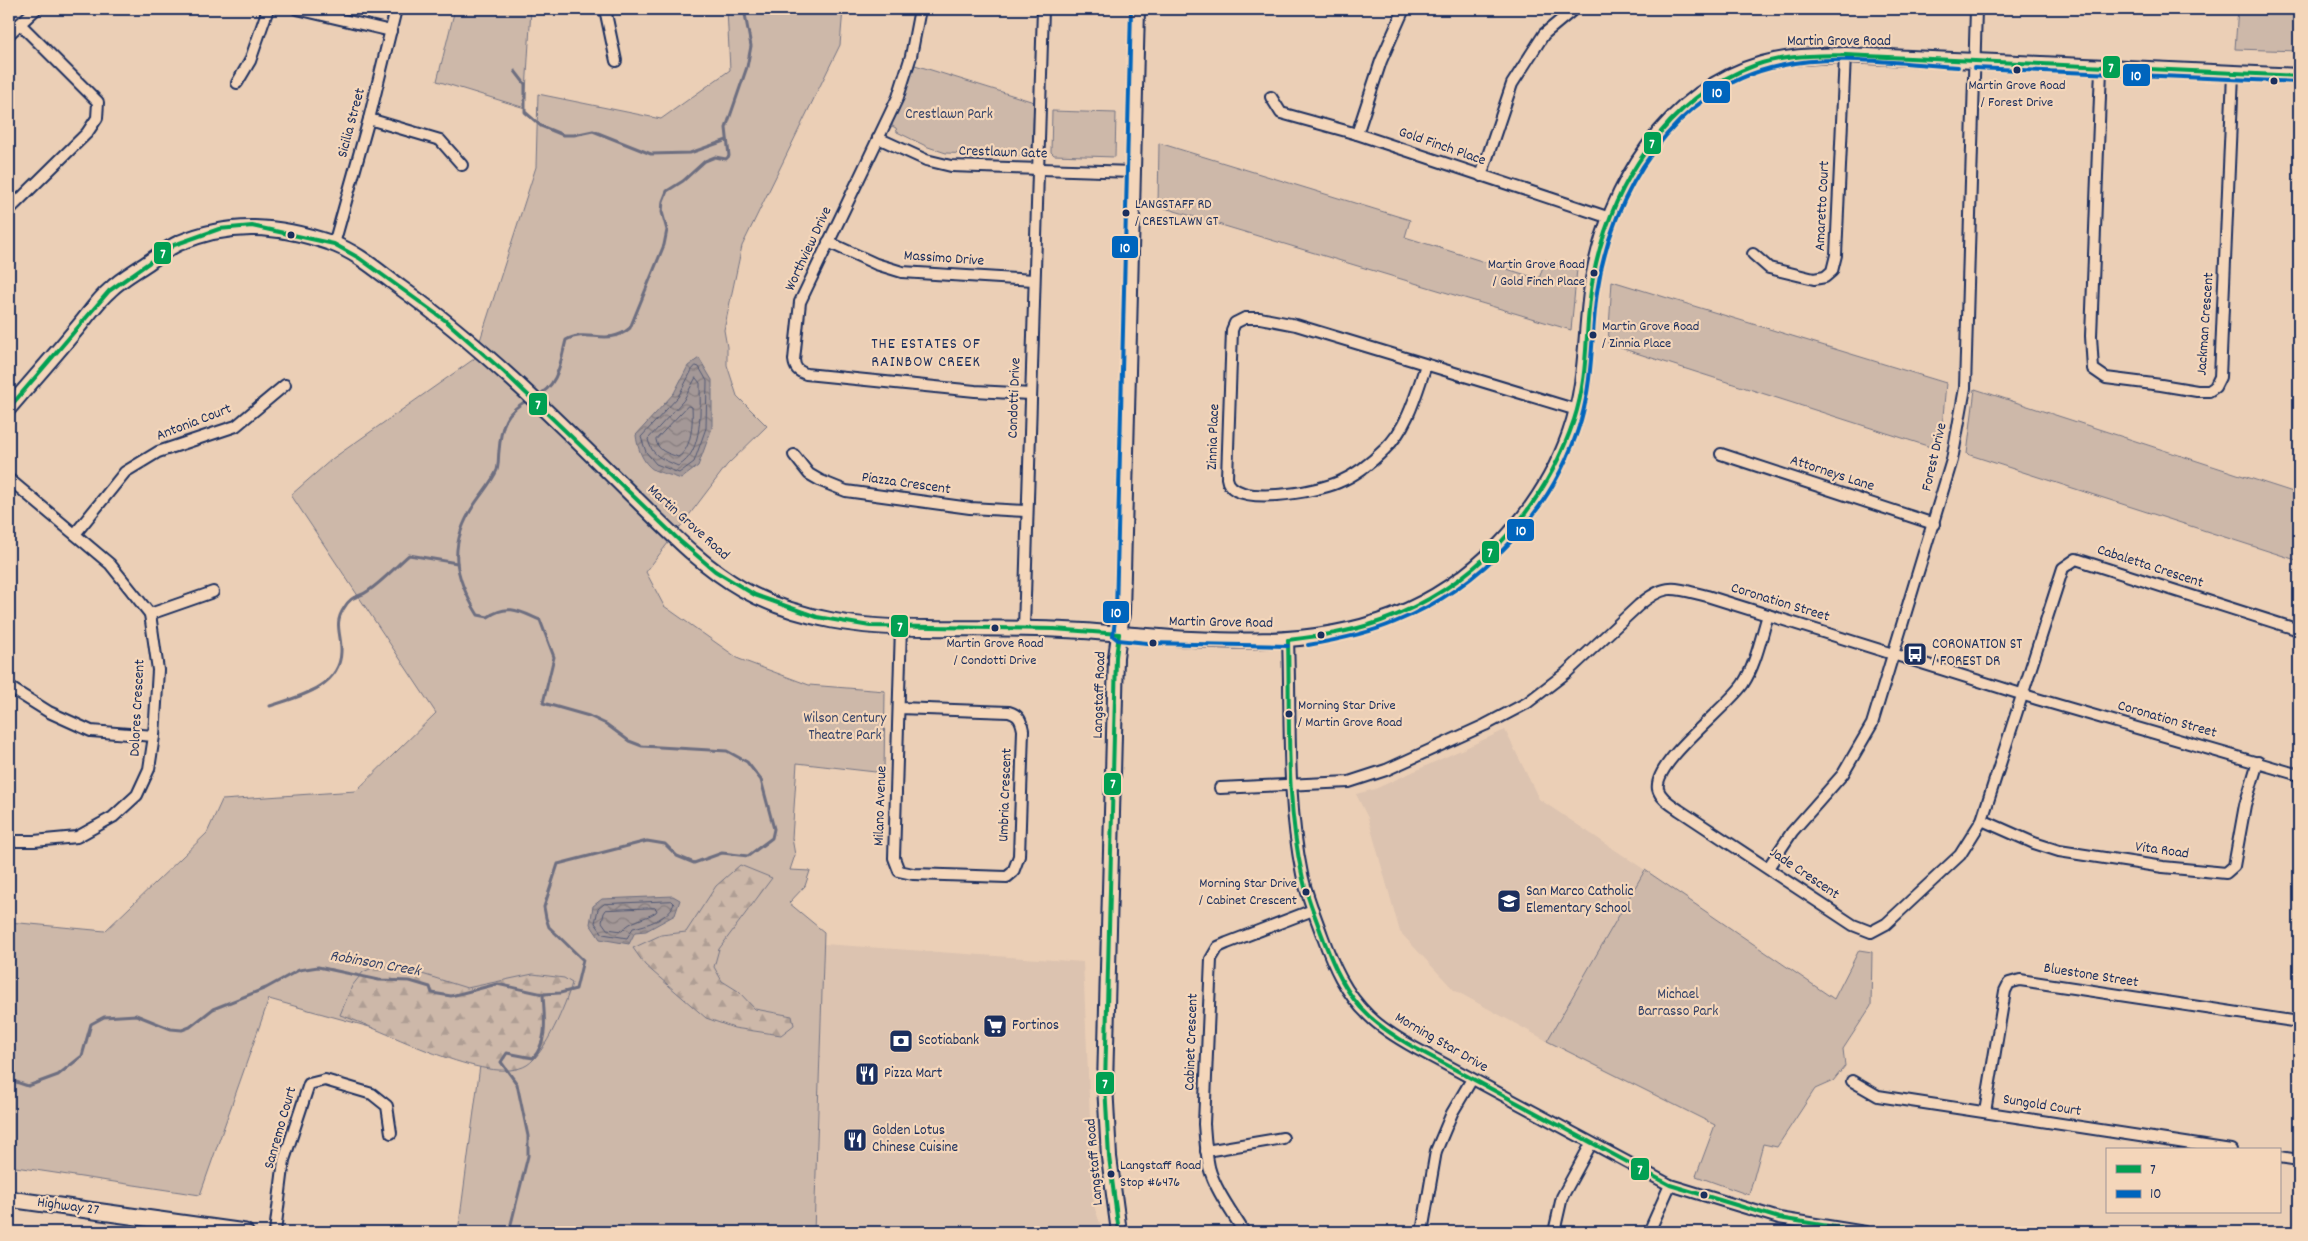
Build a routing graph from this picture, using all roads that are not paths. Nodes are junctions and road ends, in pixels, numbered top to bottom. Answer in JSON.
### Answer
{"nodes":[{"id":1,"x":36,"y":9,"type":"edge"},
{"id":2,"x":268,"y":9,"type":"edge"},
{"id":3,"x":297,"y":9,"type":"edge"},
{"id":4,"x":396,"y":9,"type":"edge"},
{"id":5,"x":605,"y":9,"type":"edge"},
{"id":6,"x":920,"y":9,"type":"edge"},
{"id":7,"x":1043,"y":9,"type":"edge"},
{"id":8,"x":1137,"y":9,"type":"edge"},
{"id":9,"x":1404,"y":9,"type":"edge"},
{"id":10,"x":1574,"y":9,"type":"edge"},
{"id":11,"x":1976,"y":9,"type":"edge"},
{"id":12,"x":20,"y":24,"type":"junction"},
{"id":13,"x":391,"y":32,"type":"junction"},
{"id":14,"x":9,"y":34,"type":"edge"},
{"id":15,"x":1845,"y":56,"type":"junction"},
{"id":16,"x":616,"y":61,"type":"dead end"},
{"id":17,"x":1974,"y":62,"type":"junction"},
{"id":18,"x":2101,"y":69,"type":"junction"},
{"id":19,"x":2233,"y":74,"type":"junction"},
{"id":20,"x":2299,"y":76,"type":"edge"},
{"id":21,"x":237,"y":83,"type":"dead end"},
{"id":22,"x":1271,"y":97,"type":"dead end"},
{"id":23,"x":369,"y":119,"type":"junction"},
{"id":24,"x":1357,"y":134,"type":"junction"},
{"id":25,"x":878,"y":138,"type":"junction"},
{"id":26,"x":462,"y":164,"type":"dead end"},
{"id":27,"x":1037,"y":169,"type":"junction"},
{"id":28,"x":1133,"y":172,"type":"junction"},
{"id":29,"x":1481,"y":176,"type":"junction"},
{"id":30,"x":9,"y":210,"type":"edge"},
{"id":31,"x":1610,"y":218,"type":"junction"},
{"id":32,"x":828,"y":242,"type":"junction"},
{"id":33,"x":334,"y":244,"type":"junction"},
{"id":34,"x":1753,"y":254,"type":"dead end"},
{"id":35,"x":1034,"y":280,"type":"junction"},
{"id":36,"x":1426,"y":365,"type":"junction"},
{"id":37,"x":285,"y":385,"type":"dead end"},
{"id":38,"x":1030,"y":394,"type":"junction"},
{"id":39,"x":9,"y":408,"type":"edge"},
{"id":40,"x":1577,"y":410,"type":"junction"},
{"id":41,"x":1721,"y":454,"type":"dead end"},
{"id":42,"x":794,"y":455,"type":"dead end"},
{"id":43,"x":9,"y":479,"type":"edge"},
{"id":44,"x":1026,"y":511,"type":"junction"},
{"id":45,"x":1934,"y":524,"type":"junction"},
{"id":46,"x":75,"y":534,"type":"junction"},
{"id":47,"x":213,"y":592,"type":"dead end"},
{"id":48,"x":150,"y":614,"type":"junction"},
{"id":49,"x":1768,"y":615,"type":"junction"},
{"id":50,"x":901,"y":627,"type":"junction"},
{"id":51,"x":1024,"y":629,"type":"junction"},
{"id":52,"x":2299,"y":630,"type":"edge"},
{"id":53,"x":1119,"y":634,"type":"junction"},
{"id":54,"x":1288,"y":640,"type":"junction"},
{"id":55,"x":1894,"y":654,"type":"junction"},
{"id":56,"x":9,"y":687,"type":"edge"},
{"id":57,"x":2021,"y":694,"type":"junction"},
{"id":58,"x":899,"y":708,"type":"junction"},
{"id":59,"x":154,"y":736,"type":"junction"},
{"id":60,"x":2258,"y":762,"type":"junction"},
{"id":61,"x":2299,"y":775,"type":"edge"},
{"id":62,"x":1292,"y":785,"type":"junction"},
{"id":63,"x":1220,"y":788,"type":"dead end"},
{"id":64,"x":1982,"y":820,"type":"junction"},
{"id":65,"x":9,"y":840,"type":"edge"},
{"id":66,"x":895,"y":865,"type":"joint"},
{"id":67,"x":1768,"y":868,"type":"junction"},
{"id":68,"x":1313,"y":910,"type":"junction"},
{"id":69,"x":2299,"y":1022,"type":"edge"},
{"id":70,"x":1472,"y":1079,"type":"junction"},
{"id":71,"x":1852,"y":1081,"type":"dead end"},
{"id":72,"x":1985,"y":1112,"type":"junction"},
{"id":73,"x":390,"y":1133,"type":"dead end"},
{"id":74,"x":1283,"y":1138,"type":"dead end"},
{"id":75,"x":1591,"y":1144,"type":"junction"},
{"id":76,"x":2218,"y":1148,"type":"edge"},
{"id":77,"x":1206,"y":1151,"type":"junction"},
{"id":78,"x":2280,"y":1157,"type":"edge"},
{"id":79,"x":2299,"y":1160,"type":"edge"},
{"id":80,"x":1670,"y":1186,"type":"junction"},
{"id":81,"x":9,"y":1199,"type":"edge"},
{"id":82,"x":1803,"y":1227,"type":"edge"},
{"id":83,"x":245,"y":1232,"type":"edge"},
{"id":84,"x":275,"y":1232,"type":"edge"},
{"id":85,"x":1119,"y":1232,"type":"edge"},
{"id":86,"x":1244,"y":1232,"type":"edge"},
{"id":87,"x":1422,"y":1232,"type":"edge"},
{"id":88,"x":1554,"y":1232,"type":"edge"},
{"id":89,"x":1649,"y":1232,"type":"edge"},
{"id":90,"x":1865,"y":1232,"type":"edge"}],
"edges":[{"from":1,"to":12,"type":"street"},
{"from":2,"to":21,"type":"street"},
{"from":3,"to":13,"type":"street"},
{"from":4,"to":13,"type":"street","name":"Sicilia Street"},
{"from":5,"to":16,"type":"street"},
{"from":6,"to":25,"type":"street","name":"Worthview Drive"},
{"from":7,"to":27,"type":"street"},
{"from":8,"to":28,"type":"street","name":"Langstaff Road"},
{"from":9,"to":24,"type":"street"},
{"from":10,"to":29,"type":"street"},
{"from":11,"to":17,"type":"street","name":"Forest Drive"},
{"from":12,"to":14,"type":"street"},
{"from":12,"to":30,"type":"street"},
{"from":13,"to":23,"type":"street","name":"Sicilia Street"},
{"from":15,"to":17,"type":"street","name":"Martin Grove Road"},
{"from":15,"to":31,"type":"street","name":"Martin Grove Road"},
{"from":15,"to":34,"type":"street","name":"Amaretto Court"},
{"from":17,"to":18,"type":"street","name":"Martin Grove Road"},
{"from":17,"to":45,"type":"street","name":"Forest Drive"},
{"from":18,"to":19,"type":"street","name":"Martin Grove Road"},
{"from":18,"to":19,"type":"street","name":"Jackman Crescent"},
{"from":19,"to":20,"type":"street","name":"Martin Grove Road"},
{"from":22,"to":24,"type":"street","name":"Gold Finch Place"},
{"from":23,"to":26,"type":"street"},
{"from":23,"to":33,"type":"street","name":"Sicilia Street"},
{"from":24,"to":29,"type":"street","name":"Gold Finch Place"},
{"from":25,"to":27,"type":"street","name":"Crestlawn Gate"},
{"from":25,"to":32,"type":"street","name":"Worthview Drive"},
{"from":27,"to":28,"type":"street","name":"Crestlawn Gate"},
{"from":27,"to":35,"type":"street","name":"Condotti Drive"},
{"from":28,"to":53,"type":"street","name":"Langstaff Road"},
{"from":29,"to":31,"type":"street","name":"Gold Finch Place"},
{"from":31,"to":40,"type":"street","name":"Martin Grove Road"},
{"from":32,"to":35,"type":"street","name":"Massimo Drive"},
{"from":32,"to":38,"type":"street","name":"Worthview Drive"},
{"from":33,"to":39,"type":"street","name":"Martin Grove Road"},
{"from":33,"to":50,"type":"street","name":"Martin Grove Road"},
{"from":35,"to":38,"type":"street","name":"Condotti Drive"},
{"from":36,"to":36,"type":"street","name":"Zinnia Place"},
{"from":36,"to":40,"type":"street","name":"Zinnia Place"},
{"from":37,"to":46,"type":"street","name":"Antonia Court"},
{"from":38,"to":44,"type":"street","name":"Condotti Drive"},
{"from":40,"to":54,"type":"street","name":"Martin Grove Road"},
{"from":41,"to":45,"type":"street","name":"Attorneys Lane"},
{"from":42,"to":44,"type":"street","name":"Piazza Crescent"},
{"from":43,"to":46,"type":"street"},
{"from":44,"to":51,"type":"street","name":"Condotti Drive"},
{"from":45,"to":55,"type":"street","name":"Forest Drive"},
{"from":46,"to":48,"type":"street"},
{"from":47,"to":48,"type":"street"},
{"from":48,"to":59,"type":"street","name":"Dolores Crescent"},
{"from":49,"to":55,"type":"street","name":"Coronation Street"},
{"from":49,"to":62,"type":"street","name":"Coronation Street"},
{"from":49,"to":67,"type":"street","name":"Jade Crescent"},
{"from":50,"to":51,"type":"street","name":"Martin Grove Road"},
{"from":50,"to":58,"type":"street","name":"Milano Avenue"},
{"from":51,"to":53,"type":"street","name":"Martin Grove Road"},
{"from":52,"to":57,"type":"street","name":"Cabaletta Crescent"},
{"from":53,"to":54,"type":"street","name":"Martin Grove Road"},
{"from":53,"to":85,"type":"street","name":"Langstaff Road"},
{"from":54,"to":62,"type":"street","name":"Morning Star Drive"},
{"from":55,"to":57,"type":"street","name":"Coronation Street"},
{"from":55,"to":67,"type":"street","name":"Forest Drive"},
{"from":56,"to":59,"type":"street"},
{"from":57,"to":60,"type":"street","name":"Coronation Street"},
{"from":57,"to":64,"type":"street","name":"Jade Crescent"},
{"from":58,"to":66,"type":"street","name":"Milano Avenue"},
{"from":58,"to":66,"type":"street","name":"Umbria Crescent"},
{"from":59,"to":65,"type":"street","name":"Dolores Crescent"},
{"from":60,"to":61,"type":"street","name":"Coronation Street"},
{"from":60,"to":64,"type":"street","name":"Vita Road"},
{"from":62,"to":63,"type":"street","name":"Coronation Street"},
{"from":62,"to":68,"type":"street","name":"Morning Star Drive"},
{"from":64,"to":67,"type":"street","name":"Jade Crescent"},
{"from":68,"to":70,"type":"street","name":"Morning Star Drive"},
{"from":68,"to":77,"type":"street","name":"Cabinet Crescent"},
{"from":69,"to":72,"type":"street","name":"Bluestone Street"},
{"from":70,"to":75,"type":"street","name":"Morning Star Drive"},
{"from":70,"to":87,"type":"street"},
{"from":71,"to":72,"type":"street","name":"Sungold Court"},
{"from":72,"to":76,"type":"street","name":"Sungold Court"},
{"from":73,"to":84,"type":"street","name":"Sanremo Court"},
{"from":74,"to":77,"type":"street"},
{"from":75,"to":80,"type":"street","name":"Morning Star Drive"},
{"from":75,"to":88,"type":"street"},
{"from":77,"to":86,"type":"street","name":"Cabinet Crescent"},
{"from":78,"to":79,"type":"street"},
{"from":80,"to":82,"type":"street","name":"Morning Star Drive"},
{"from":80,"to":89,"type":"street"},
{"from":81,"to":83,"type":"main road","name":"Highway 27"},
{"from":82,"to":90,"type":"street","name":"Morning Star Drive"}]}
